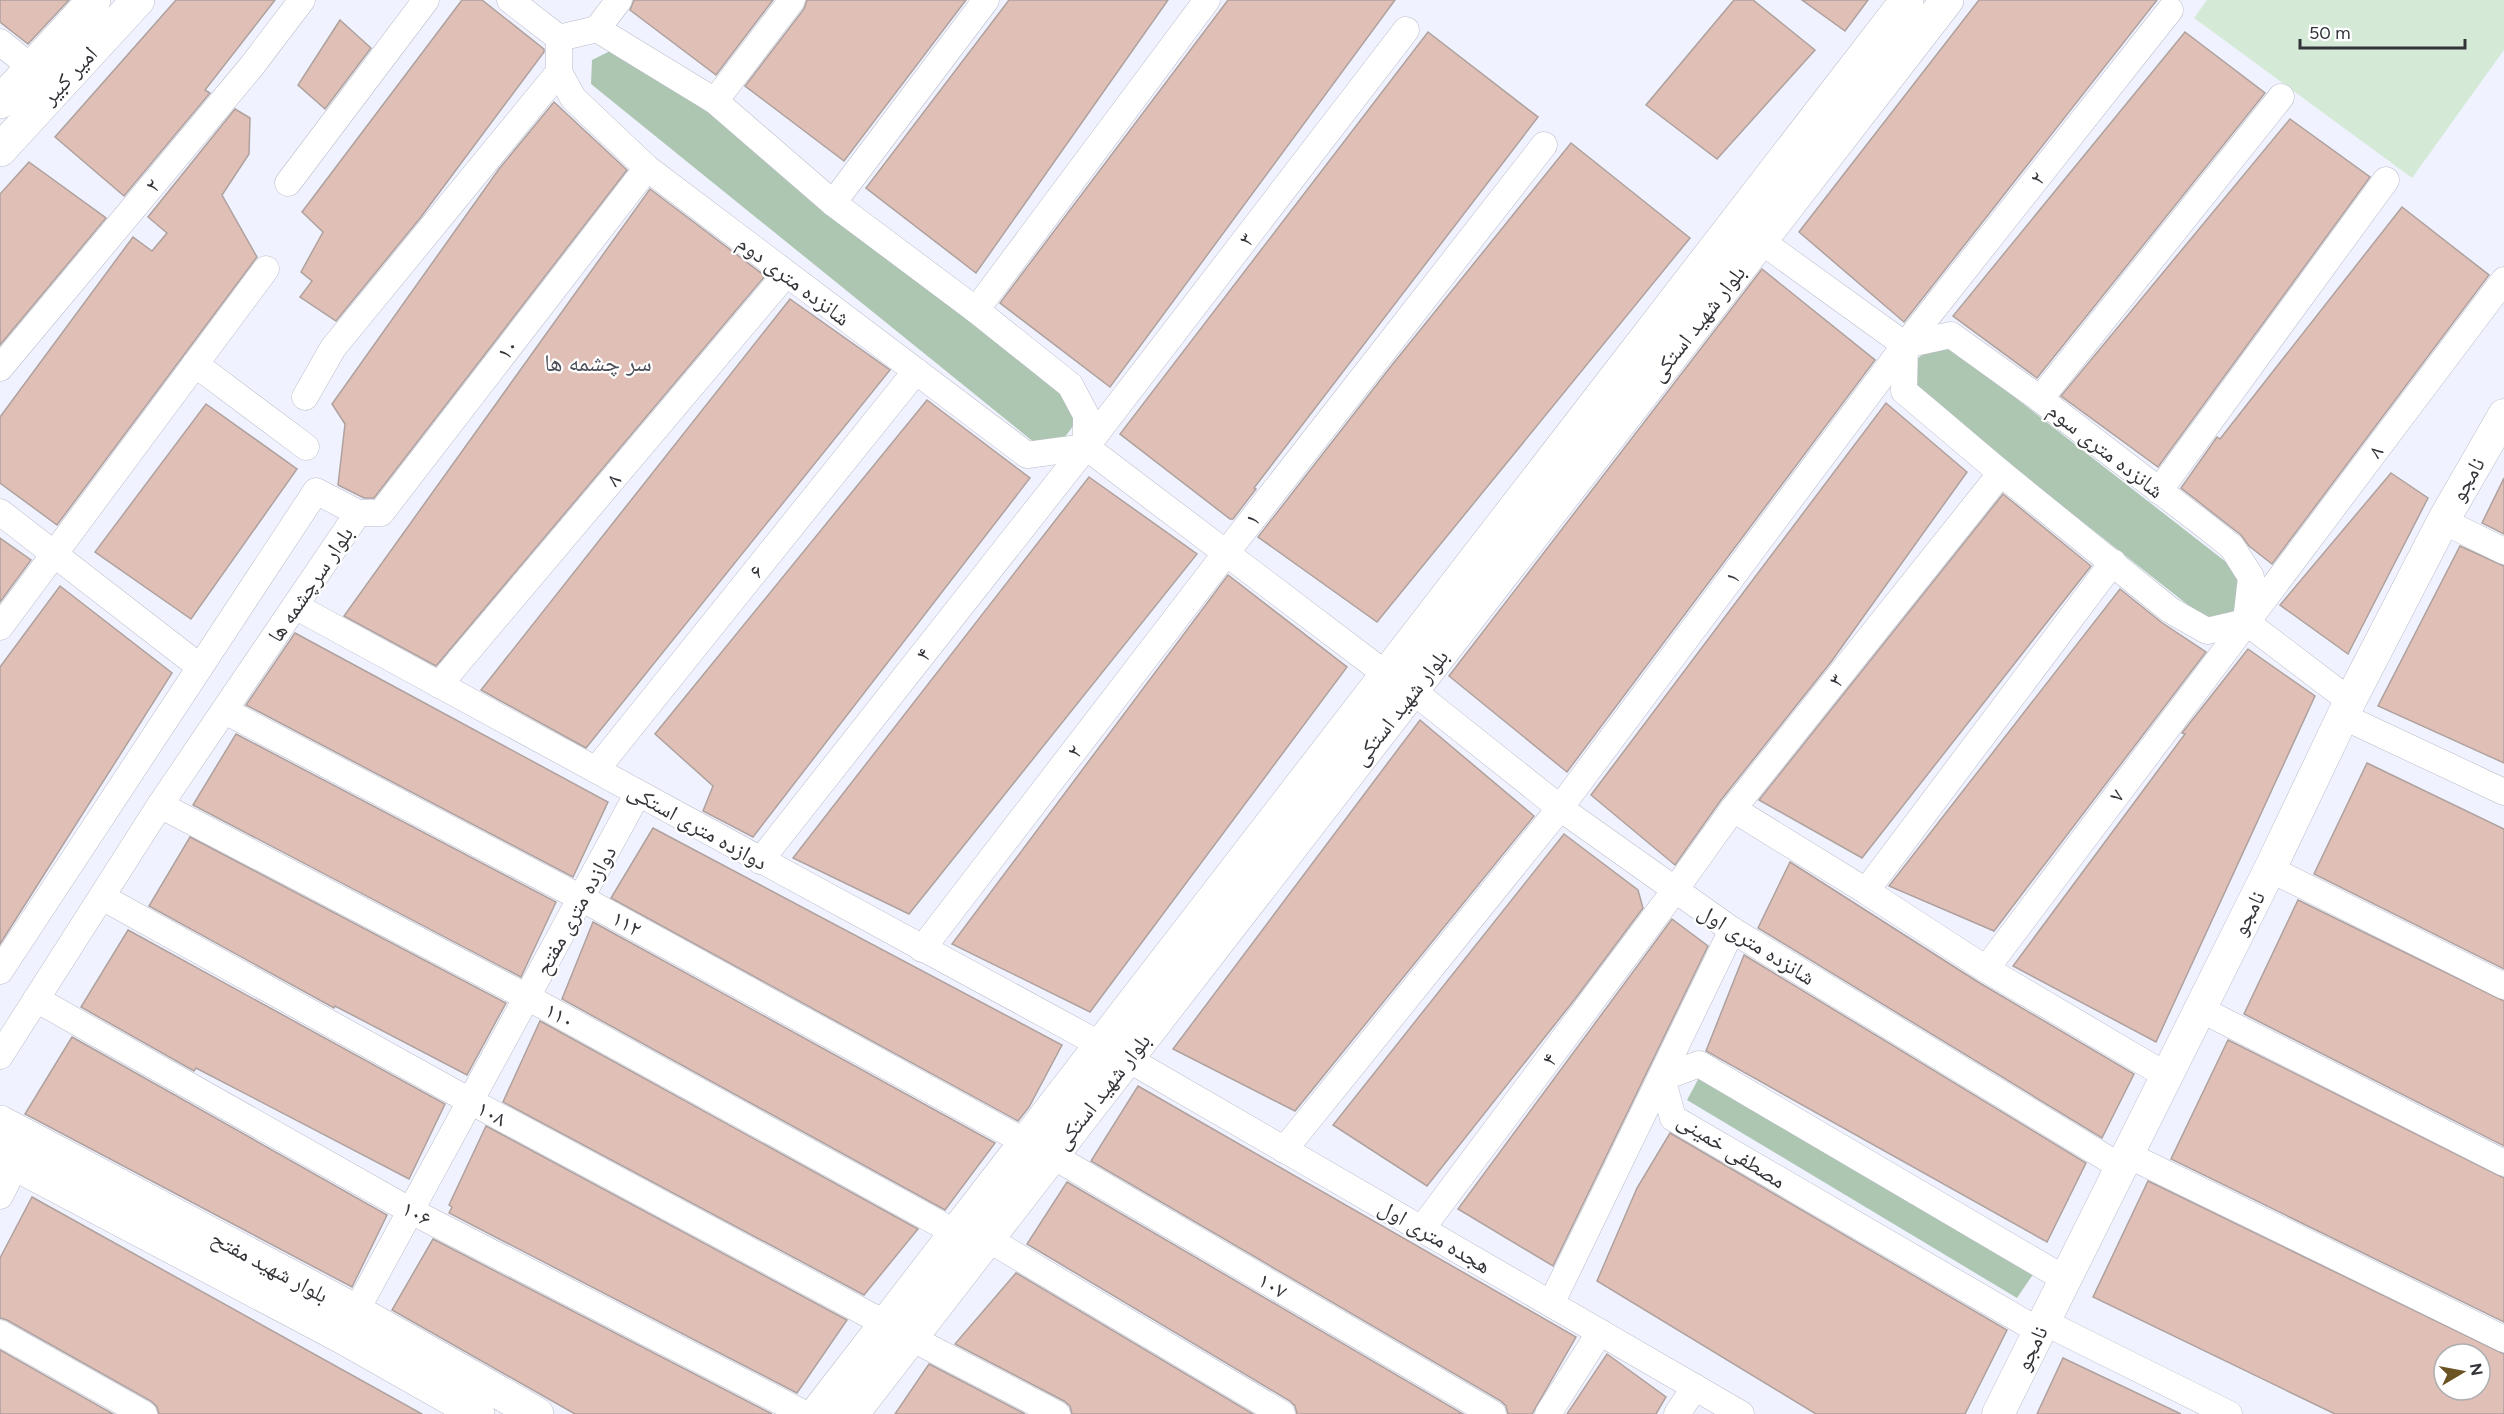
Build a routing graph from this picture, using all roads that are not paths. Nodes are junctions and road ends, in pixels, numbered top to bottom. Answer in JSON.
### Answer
{"nodes":[{"id":1,"x":94,"y":0,"type":"edge"},
{"id":2,"x":138,"y":0,"type":"edge"},
{"id":3,"x":302,"y":0,"type":"edge"},
{"id":4,"x":426,"y":0,"type":"edge"},
{"id":5,"x":510,"y":0,"type":"edge"},
{"id":6,"x":619,"y":0,"type":"edge"},
{"id":7,"x":792,"y":0,"type":"edge"},
{"id":8,"x":986,"y":0,"type":"edge"},
{"id":9,"x":1207,"y":0,"type":"edge"},
{"id":10,"x":1907,"y":0,"type":"edge"},
{"id":11,"x":1947,"y":0,"type":"edge"},
{"id":12,"x":2170,"y":10,"type":"dead end"},
{"id":13,"x":597,"y":29,"type":"junction"},
{"id":14,"x":1406,"y":30,"type":"dead end"},
{"id":15,"x":559,"y":38,"type":"junction"},
{"id":16,"x":0,"y":42,"type":"edge"},
{"id":17,"x":32,"y":68,"type":"junction"},
{"id":18,"x":559,"y":72,"type":"junction"},
{"id":19,"x":2281,"y":97,"type":"dead end"},
{"id":20,"x":715,"y":101,"type":"junction"},
{"id":21,"x":0,"y":102,"type":"edge"},
{"id":22,"x":1544,"y":146,"type":"dead end"},
{"id":23,"x":0,"y":150,"type":"edge"},
{"id":24,"x":647,"y":168,"type":"junction"},
{"id":25,"x":2386,"y":180,"type":"dead end"},
{"id":26,"x":288,"y":183,"type":"dead end"},
{"id":27,"x":833,"y":202,"type":"junction"},
{"id":28,"x":1761,"y":241,"type":"junction"},
{"id":29,"x":266,"y":269,"type":"dead end"},
{"id":30,"x":786,"y":274,"type":"junction"},
{"id":31,"x":2504,"y":280,"type":"edge"},
{"id":32,"x":976,"y":310,"type":"junction"},
{"id":33,"x":1905,"y":345,"type":"junction"},
{"id":34,"x":195,"y":364,"type":"junction"},
{"id":35,"x":0,"y":368,"type":"edge"},
{"id":36,"x":916,"y":371,"type":"junction"},
{"id":37,"x":305,"y":397,"type":"dead end"},
{"id":38,"x":2040,"y":399,"type":"junction"},
{"id":39,"x":2504,"y":416,"type":"edge"},
{"id":40,"x":306,"y":447,"type":"dead end"},
{"id":41,"x":1086,"y":447,"type":"junction"},
{"id":42,"x":2001,"y":473,"type":"junction"},
{"id":43,"x":2159,"y":491,"type":"junction"},
{"id":44,"x":0,"y":512,"type":"edge"},
{"id":45,"x":358,"y":513,"type":"junction"},
{"id":46,"x":2443,"y":521,"type":"junction"},
{"id":47,"x":1508,"y":543,"type":"junction"},
{"id":48,"x":2504,"y":551,"type":"edge"},
{"id":49,"x":53,"y":553,"type":"junction"},
{"id":50,"x":1226,"y":553,"type":"junction"},
{"id":51,"x":2113,"y":562,"type":"junction"},
{"id":52,"x":295,"y":606,"type":"junction"},
{"id":53,"x":2246,"y":622,"type":"junction"},
{"id":54,"x":0,"y":627,"type":"edge"},
{"id":55,"x":200,"y":667,"type":"junction"},
{"id":56,"x":1400,"y":683,"type":"junction"},
{"id":57,"x":439,"y":685,"type":"junction"},
{"id":58,"x":2346,"y":709,"type":"junction"},
{"id":59,"x":225,"y":711,"type":"junction"},
{"id":60,"x":596,"y":770,"type":"junction"},
{"id":61,"x":2504,"y":792,"type":"edge"},
{"id":62,"x":638,"y":793,"type":"junction"},
{"id":63,"x":160,"y":806,"type":"junction"},
{"id":64,"x":1560,"y":808,"type":"junction"},
{"id":65,"x":1732,"y":809,"type":"junction"},
{"id":66,"x":760,"y":861,"type":"junction"},
{"id":67,"x":2270,"y":869,"type":"junction"},
{"id":68,"x":1675,"y":890,"type":"junction"},
{"id":69,"x":1866,"y":891,"type":"junction"},
{"id":70,"x":102,"y":897,"type":"junction"},
{"id":71,"x":581,"y":898,"type":"junction"},
{"id":72,"x":1732,"y":930,"type":"junction"},
{"id":73,"x":922,"y":949,"type":"junction"},
{"id":74,"x":1986,"y":969,"type":"junction"},
{"id":75,"x":0,"y":971,"type":"edge"},
{"id":76,"x":2504,"y":986,"type":"edge"},
{"id":77,"x":527,"y":997,"type":"junction"},
{"id":78,"x":36,"y":999,"type":"junction"},
{"id":79,"x":2200,"y":1010,"type":"junction"},
{"id":80,"x":1114,"y":1052,"type":"junction"},
{"id":81,"x":0,"y":1056,"type":"edge"},
{"id":82,"x":2167,"y":1076,"type":"junction"},
{"id":83,"x":1662,"y":1078,"type":"junction"},
{"id":84,"x":471,"y":1101,"type":"junction"},
{"id":85,"x":0,"y":1122,"type":"edge"},
{"id":86,"x":1039,"y":1149,"type":"junction"},
{"id":87,"x":1284,"y":1150,"type":"junction"},
{"id":88,"x":8,"y":1160,"type":"edge"},
{"id":89,"x":2124,"y":1161,"type":"junction"},
{"id":90,"x":2504,"y":1163,"type":"edge"},
{"id":91,"x":0,"y":1196,"type":"edge"},
{"id":92,"x":411,"y":1210,"type":"junction"},
{"id":93,"x":1423,"y":1227,"type":"junction"},
{"id":94,"x":956,"y":1233,"type":"junction"},
{"id":95,"x":988,"y":1239,"type":"junction"},
{"id":96,"x":224,"y":1258,"type":"junction"},
{"id":97,"x":2066,"y":1279,"type":"junction"},
{"id":98,"x":1551,"y":1304,"type":"junction"},
{"id":99,"x":356,"y":1311,"type":"junction"},
{"id":100,"x":2042,"y":1326,"type":"junction"},
{"id":101,"x":899,"y":1331,"type":"junction"},
{"id":102,"x":1600,"y":1332,"type":"junction"},
{"id":103,"x":0,"y":1333,"type":"edge"},
{"id":104,"x":2504,"y":1339,"type":"edge"},
{"id":105,"x":1695,"y":1387,"type":"junction"},
{"id":106,"x":144,"y":1414,"type":"edge"},
{"id":107,"x":478,"y":1414,"type":"edge"},
{"id":108,"x":537,"y":1414,"type":"edge"},
{"id":109,"x":805,"y":1414,"type":"edge"},
{"id":110,"x":816,"y":1414,"type":"edge"},
{"id":111,"x":852,"y":1414,"type":"edge"},
{"id":112,"x":1057,"y":1414,"type":"edge"},
{"id":113,"x":1282,"y":1414,"type":"edge"},
{"id":114,"x":1493,"y":1414,"type":"edge"},
{"id":115,"x":1548,"y":1414,"type":"edge"},
{"id":116,"x":1677,"y":1414,"type":"edge"},
{"id":117,"x":1742,"y":1414,"type":"edge"},
{"id":118,"x":1998,"y":1414,"type":"edge"},
{"id":119,"x":2229,"y":1414,"type":"edge"}],
"edges":[{"from":1,"to":17,"type":"main road","name":"امیر کبیر"},
{"from":2,"to":23,"type":"main road","name":"امیر کبیر"},
{"from":3,"to":35,"type":"street","name":"۲"},
{"from":4,"to":26,"type":"street"},
{"from":5,"to":15,"type":"street"},
{"from":6,"to":13,"type":"street"},
{"from":7,"to":20,"type":"street"},
{"from":8,"to":27,"type":"street"},
{"from":9,"to":32,"type":"street"},
{"from":10,"to":47,"type":"main road","name":"بلوار شهید استکی"},
{"from":11,"to":28,"type":"main road","name":"بلوار شهید استکی"},
{"from":12,"to":33,"type":"street","name":"۲"},
{"from":13,"to":15,"type":"street"},
{"from":13,"to":20,"type":"street"},
{"from":14,"to":41,"type":"street","name":"۳"},
{"from":15,"to":18,"type":"street","name":"شانزده متری دوم"},
{"from":16,"to":17,"type":"street"},
{"from":17,"to":21,"type":"main road","name":"امیر کبیر"},
{"from":18,"to":24,"type":"street","name":"شانزده متری دوم"},
{"from":18,"to":37,"type":"street"},
{"from":19,"to":38,"type":"street"},
{"from":20,"to":27,"type":"street"},
{"from":22,"to":50,"type":"street","name":"۱"},
{"from":24,"to":30,"type":"street","name":"شانزده متری دوم"},
{"from":24,"to":45,"type":"street","name":"۱۰"},
{"from":25,"to":43,"type":"street"},
{"from":27,"to":32,"type":"street"},
{"from":28,"to":33,"type":"street"},
{"from":28,"to":47,"type":"main road","name":"بلوار شهید استکی"},
{"from":29,"to":34,"type":"street"},
{"from":30,"to":36,"type":"street","name":"شانزده متری دوم"},
{"from":30,"to":57,"type":"street","name":"۸"},
{"from":31,"to":53,"type":"street","name":"۸"},
{"from":32,"to":41,"type":"street"},
{"from":33,"to":38,"type":"street","name":"شانزده متری سوم"},
{"from":33,"to":42,"type":"street"},
{"from":33,"to":64,"type":"street","name":"۱"},
{"from":34,"to":40,"type":"street"},
{"from":34,"to":49,"type":"street"},
{"from":36,"to":41,"type":"street","name":"شانزده متری دوم"},
{"from":36,"to":60,"type":"street","name":"۶"},
{"from":38,"to":43,"type":"street","name":"شانزده متری سوم"},
{"from":39,"to":46,"type":"street","name":"نامجو"},
{"from":41,"to":50,"type":"street"},
{"from":41,"to":66,"type":"street","name":"۴"},
{"from":42,"to":51,"type":"street"},
{"from":42,"to":65,"type":"street","name":"۳"},
{"from":43,"to":53,"type":"street","name":"شانزده متری سوم"},
{"from":44,"to":49,"type":"street"},
{"from":45,"to":52,"type":"street","name":"بلوار سرچشمه ها"},
{"from":45,"to":55,"type":"street","name":"بلوار سرچشمه ها"},
{"from":46,"to":48,"type":"street"},
{"from":46,"to":58,"type":"street","name":"نامجو"},
{"from":47,"to":56,"type":"main road","name":"بلوار شهید استکی"},
{"from":49,"to":54,"type":"street"},
{"from":49,"to":55,"type":"street"},
{"from":50,"to":56,"type":"street"},
{"from":50,"to":73,"type":"street","name":"۲"},
{"from":51,"to":53,"type":"street"},
{"from":51,"to":69,"type":"street"},
{"from":52,"to":57,"type":"street","name":"دوازده متری استکی"},
{"from":52,"to":59,"type":"street","name":"بلوار سرچشمه ها"},
{"from":53,"to":58,"type":"street"},
{"from":53,"to":74,"type":"street","name":"۷"},
{"from":55,"to":75,"type":"street","name":"بلوار سرچشمه ها"},
{"from":56,"to":64,"type":"street","name":"شانزده متری اول"},
{"from":56,"to":80,"type":"main road","name":"بلوار شهید استکی"},
{"from":57,"to":60,"type":"street","name":"دوازده متری استکی"},
{"from":58,"to":61,"type":"street"},
{"from":58,"to":67,"type":"street","name":"نامجو"},
{"from":59,"to":63,"type":"street","name":"بلوار سرچشمه ها"},
{"from":59,"to":71,"type":"street","name":"۱۱۲"},
{"from":60,"to":62,"type":"street","name":"دوازده متری استکی"},
{"from":62,"to":66,"type":"street","name":"دوازده متری استکی"},
{"from":62,"to":71,"type":"street","name":"دوازده متری مفتح"},
{"from":63,"to":70,"type":"street","name":"بلوار سرچشمه ها"},
{"from":63,"to":77,"type":"street","name":"۱۱۰"},
{"from":64,"to":68,"type":"street","name":"شانزده متری اول"},
{"from":64,"to":87,"type":"street"},
{"from":65,"to":68,"type":"street","name":"۳"},
{"from":65,"to":69,"type":"street"},
{"from":66,"to":73,"type":"street","name":"دوازده متری استکی"},
{"from":67,"to":76,"type":"street"},
{"from":67,"to":79,"type":"street","name":"نامجو"},
{"from":68,"to":72,"type":"street","name":"شانزده متری اول"},
{"from":68,"to":93,"type":"street","name":"۴"},
{"from":69,"to":74,"type":"street"},
{"from":70,"to":78,"type":"street","name":"بلوار سرچشمه ها"},
{"from":70,"to":84,"type":"street","name":"۱۰۸"},
{"from":71,"to":77,"type":"street","name":"دوازده متری مفتح"},
{"from":71,"to":86,"type":"street","name":"۱۱۲"},
{"from":72,"to":83,"type":"street"},
{"from":72,"to":89,"type":"street","name":"شانزده متری اول"},
{"from":73,"to":80,"type":"street","name":"دوازده متری استکی"},
{"from":74,"to":82,"type":"street"},
{"from":77,"to":84,"type":"street","name":"دوازده متری مفتح"},
{"from":77,"to":94,"type":"street","name":"۱۱۰"},
{"from":78,"to":81,"type":"street","name":"بلوار سرچشمه ها"},
{"from":78,"to":92,"type":"street","name":"۱۰۶"},
{"from":79,"to":82,"type":"street","name":"نامجو"},
{"from":79,"to":90,"type":"street"},
{"from":80,"to":86,"type":"main road","name":"بلوار شهید استکی"},
{"from":80,"to":87,"type":"street","name":"هجده متری اول"},
{"from":82,"to":89,"type":"street","name":"نامجو"},
{"from":83,"to":97,"type":"street"},
{"from":83,"to":98,"type":"street"},
{"from":83,"to":100,"type":"street","name":"مصطفی خمینی"},
{"from":84,"to":92,"type":"street","name":"دوازده متری مفتح"},
{"from":84,"to":101,"type":"street","name":"۱۰۸"},
{"from":85,"to":96,"type":"main road","name":"بلوار شهید مفتح"},
{"from":86,"to":94,"type":"main road","name":"بلوار شهید استکی"},
{"from":86,"to":95,"type":"main road","name":"بلوار شهید استکی"},
{"from":86,"to":114,"type":"street","name":"۱۰۷"},
{"from":87,"to":93,"type":"street","name":"هجده متری اول"},
{"from":88,"to":91,"type":"street"},
{"from":88,"to":96,"type":"main road","name":"بلوار شهید مفتح"},
{"from":89,"to":97,"type":"street","name":"نامجو"},
{"from":89,"to":104,"type":"street"},
{"from":92,"to":99,"type":"street","name":"دوازده متری مفتح"},
{"from":92,"to":109,"type":"street","name":"۱۰۶"},
{"from":93,"to":98,"type":"street","name":"هجده متری اول"},
{"from":94,"to":101,"type":"main road","name":"بلوار شهید استکی"},
{"from":95,"to":101,"type":"main road","name":"بلوار شهید استکی"},
{"from":95,"to":113,"type":"street"},
{"from":96,"to":99,"type":"main road","name":"بلوار شهید مفتح"},
{"from":96,"to":107,"type":"main road","name":"بلوار شهید مفتح"},
{"from":97,"to":100,"type":"street","name":"نامجو"},
{"from":98,"to":102,"type":"street","name":"هجده متری اول"},
{"from":99,"to":108,"type":"main road","name":"بلوار شهید مفتح"},
{"from":100,"to":118,"type":"street","name":"نامجو"},
{"from":100,"to":119,"type":"street","name":"مصطفی خمینی"},
{"from":101,"to":110,"type":"main road","name":"بلوار شهید استکی"},
{"from":101,"to":111,"type":"main road","name":"بلوار شهید استکی"},
{"from":101,"to":112,"type":"street","name":"۱۰۸"},
{"from":102,"to":105,"type":"street","name":"هجده متری اول"},
{"from":102,"to":115,"type":"street"},
{"from":103,"to":106,"type":"street"},
{"from":105,"to":116,"type":"street"},
{"from":105,"to":117,"type":"street","name":"هجده متری اول"}]}
